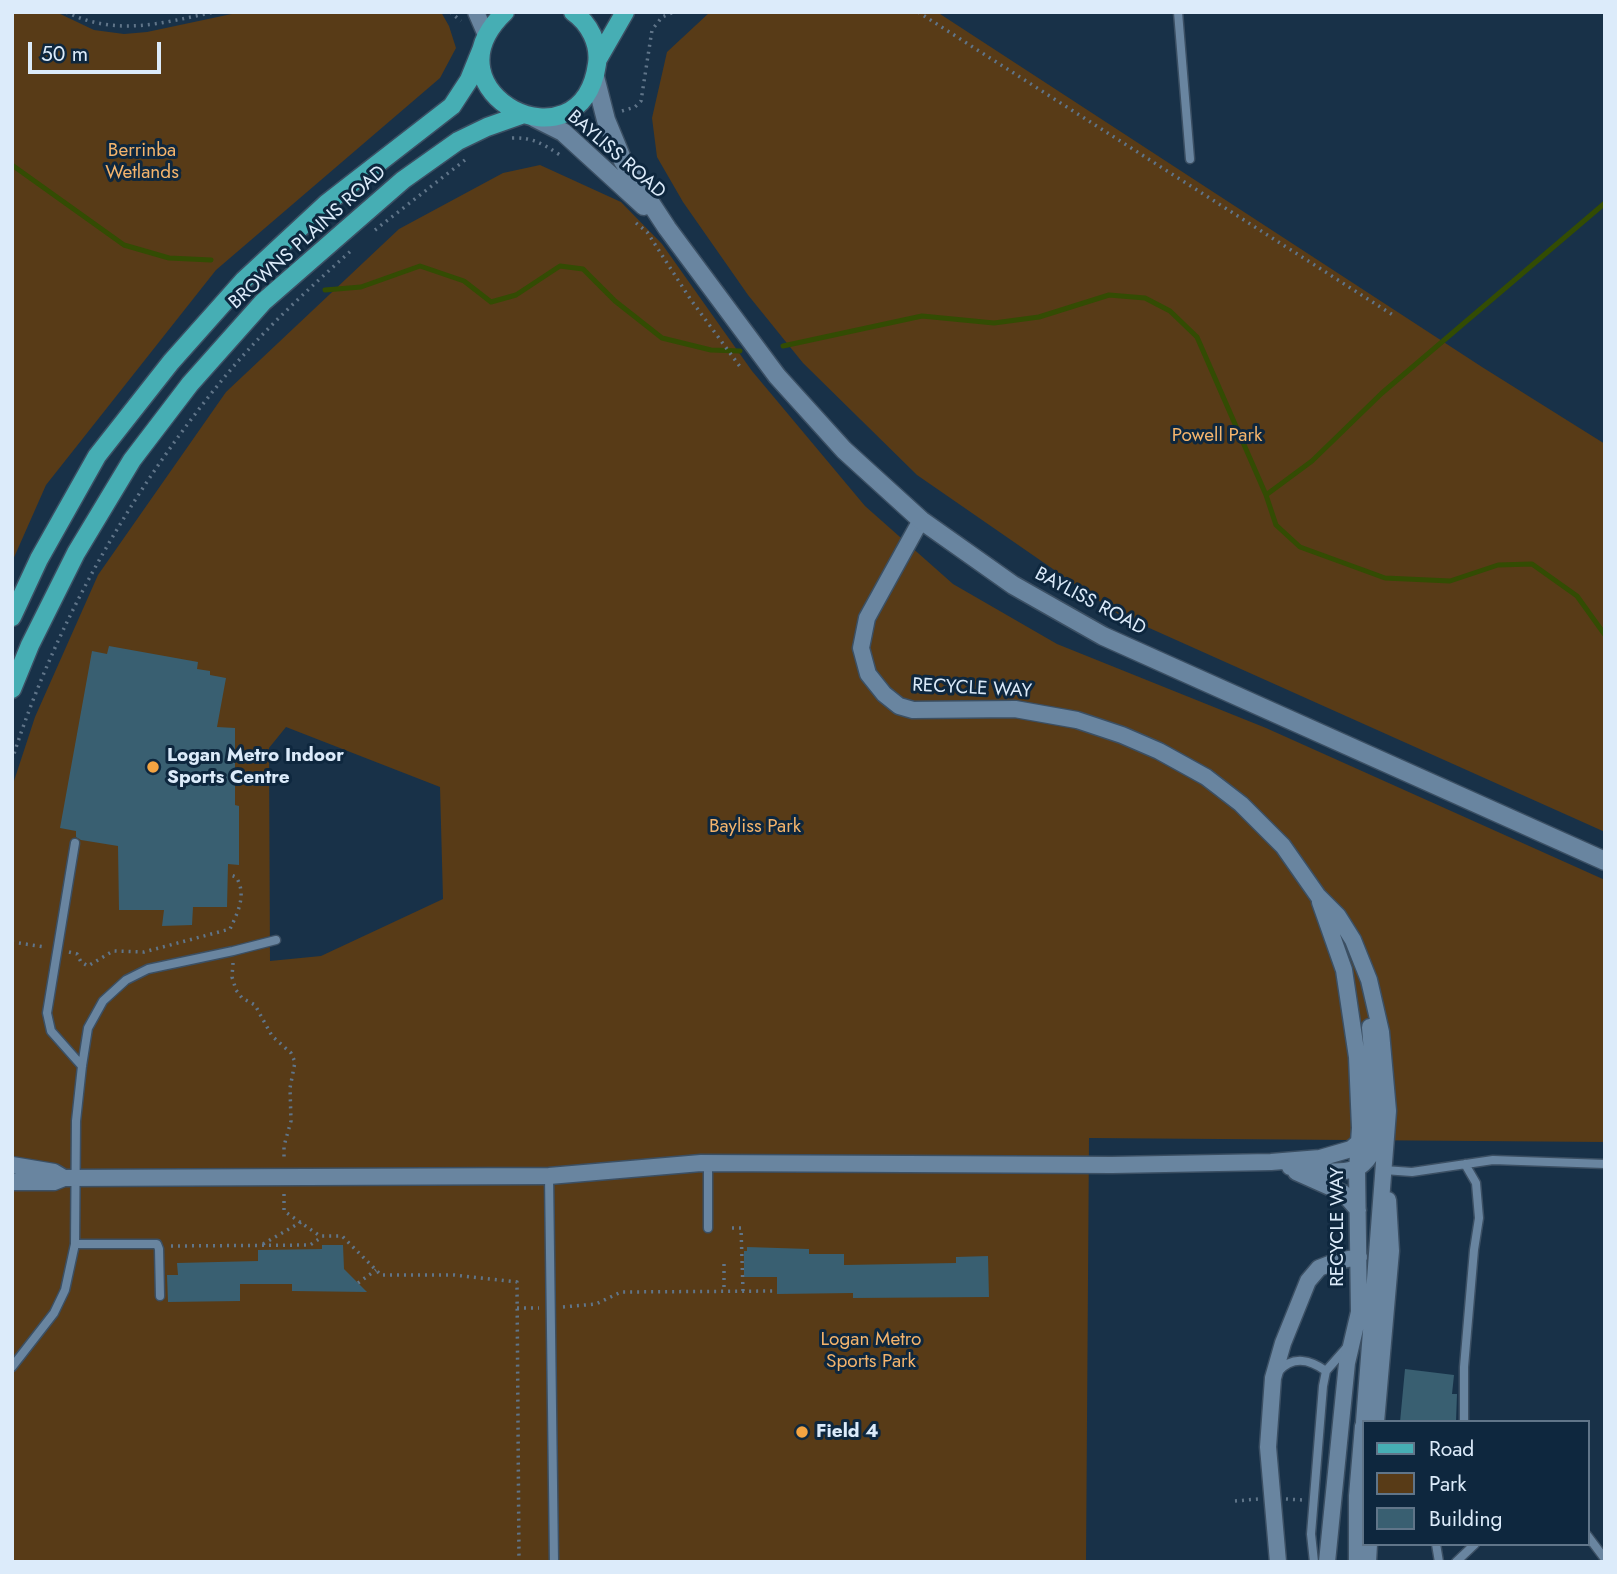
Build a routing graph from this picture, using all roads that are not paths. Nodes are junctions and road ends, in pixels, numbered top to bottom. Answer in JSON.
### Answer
{"nodes":[{"id":1,"x":475,"y":12,"type":"edge"},
{"id":2,"x":505,"y":12,"type":"edge"},
{"id":3,"x":573,"y":12,"type":"edge"},
{"id":4,"x":625,"y":12,"type":"edge"},
{"id":5,"x":1178,"y":12,"type":"edge"},
{"id":6,"x":484,"y":42,"type":"junction"},
{"id":7,"x":598,"y":58,"type":"junction"},
{"id":8,"x":595,"y":77,"type":"junction"},
{"id":9,"x":528,"y":117,"type":"junction"},
{"id":10,"x":1190,"y":159,"type":"dead end"},
{"id":11,"x":667,"y":228,"type":"junction"},
{"id":12,"x":921,"y":520,"type":"junction"},
{"id":13,"x":12,"y":617,"type":"edge"},
{"id":14,"x":12,"y":689,"type":"edge"},
{"id":15,"x":75,"y":843,"type":"dead end"},
{"id":16,"x":1605,"y":861,"type":"edge"},
{"id":17,"x":1318,"y":896,"type":"junction"},
{"id":18,"x":276,"y":940,"type":"dead end"},
{"id":19,"x":1369,"y":980,"type":"junction"},
{"id":20,"x":82,"y":1066,"type":"junction"},
{"id":21,"x":1359,"y":1142,"type":"junction"},
{"id":22,"x":1271,"y":1162,"type":"junction"},
{"id":23,"x":708,"y":1163,"type":"junction"},
{"id":24,"x":1465,"y":1164,"type":"junction"},
{"id":25,"x":1605,"y":1164,"type":"edge"},
{"id":26,"x":12,"y":1165,"type":"edge"},
{"id":27,"x":1288,"y":1167,"type":"junction"},
{"id":28,"x":1357,"y":1169,"type":"junction"},
{"id":29,"x":1384,"y":1170,"type":"junction"},
{"id":30,"x":549,"y":1177,"type":"junction"},
{"id":31,"x":71,"y":1178,"type":"junction"},
{"id":32,"x":12,"y":1182,"type":"edge"},
{"id":33,"x":1358,"y":1210,"type":"junction"},
{"id":34,"x":708,"y":1228,"type":"dead end"},
{"id":35,"x":75,"y":1244,"type":"junction"},
{"id":36,"x":1359,"y":1257,"type":"junction"},
{"id":37,"x":160,"y":1296,"type":"dead end"},
{"id":38,"x":1352,"y":1342,"type":"junction"},
{"id":39,"x":12,"y":1367,"type":"edge"},
{"id":40,"x":1326,"y":1371,"type":"junction"},
{"id":41,"x":1273,"y":1378,"type":"junction"},
{"id":42,"x":1363,"y":1420,"type":"edge"},
{"id":43,"x":1376,"y":1420,"type":"edge"},
{"id":44,"x":1464,"y":1420,"type":"edge"},
{"id":45,"x":1362,"y":1436,"type":"edge"},
{"id":46,"x":1589,"y":1538,"type":"edge"},
{"id":47,"x":1473,"y":1546,"type":"edge"},
{"id":48,"x":1605,"y":1559,"type":"edge"},
{"id":49,"x":554,"y":1562,"type":"edge"},
{"id":50,"x":1278,"y":1562,"type":"edge"},
{"id":51,"x":1314,"y":1562,"type":"edge"},
{"id":52,"x":1327,"y":1562,"type":"edge"},
{"id":53,"x":1357,"y":1562,"type":"edge"},
{"id":54,"x":1456,"y":1562,"type":"edge"}],
"edges":[{"from":1,"to":6,"type":"street"},
{"from":2,"to":6,"type":"main road","name":"BROWNS PLAINS ROAD"},
{"from":3,"to":7,"type":"main road"},
{"from":4,"to":7,"type":"main road"},
{"from":5,"to":10,"type":"lane"},
{"from":6,"to":9,"type":"main road"},
{"from":6,"to":13,"type":"main road","name":"BROWNS PLAINS ROAD"},
{"from":7,"to":8,"type":"main road"},
{"from":8,"to":9,"type":"main road","name":"BROWNS PLAINS ROAD"},
{"from":8,"to":11,"type":"street","name":"BAYLISS ROAD"},
{"from":9,"to":11,"type":"street","name":"BAYLISS ROAD"},
{"from":9,"to":14,"type":"main road","name":"BROWNS PLAINS ROAD"},
{"from":11,"to":12,"type":"street","name":"BAYLISS ROAD"},
{"from":12,"to":16,"type":"street","name":"BAYLISS ROAD"},
{"from":12,"to":17,"type":"street","name":"RECYCLE WAY"},
{"from":15,"to":20,"type":"lane"},
{"from":17,"to":19,"type":"street","name":"RECYCLE WAY"},
{"from":17,"to":21,"type":"street","name":"RECYCLE WAY"},
{"from":18,"to":20,"type":"lane"},
{"from":19,"to":28,"type":"street"},
{"from":19,"to":29,"type":"street","name":"RECYCLE WAY"},
{"from":20,"to":31,"type":"lane"},
{"from":21,"to":22,"type":"street"},
{"from":21,"to":28,"type":"street","name":"RECYCLE WAY"},
{"from":22,"to":23,"type":"street"},
{"from":22,"to":27,"type":"street"},
{"from":23,"to":30,"type":"street"},
{"from":23,"to":34,"type":"lane"},
{"from":24,"to":25,"type":"lane"},
{"from":24,"to":29,"type":"lane"},
{"from":24,"to":44,"type":"lane"},
{"from":26,"to":31,"type":"street"},
{"from":27,"to":28,"type":"street"},
{"from":27,"to":33,"type":"street"},
{"from":28,"to":33,"type":"street","name":"RECYCLE WAY"},
{"from":29,"to":42,"type":"street"},
{"from":29,"to":43,"type":"street"},
{"from":30,"to":31,"type":"street"},
{"from":30,"to":49,"type":"lane"},
{"from":31,"to":32,"type":"street"},
{"from":31,"to":35,"type":"lane"},
{"from":33,"to":36,"type":"street","name":"RECYCLE WAY"},
{"from":35,"to":37,"type":"lane"},
{"from":35,"to":39,"type":"lane"},
{"from":36,"to":38,"type":"street","name":"RECYCLE WAY"},
{"from":36,"to":41,"type":"street"},
{"from":38,"to":40,"type":"lane"},
{"from":38,"to":52,"type":"street","name":"RECYCLE WAY"},
{"from":40,"to":41,"type":"lane"},
{"from":40,"to":51,"type":"lane"},
{"from":41,"to":50,"type":"street"},
{"from":45,"to":53,"type":"street"},
{"from":46,"to":48,"type":"lane"},
{"from":47,"to":54,"type":"lane"}]}
